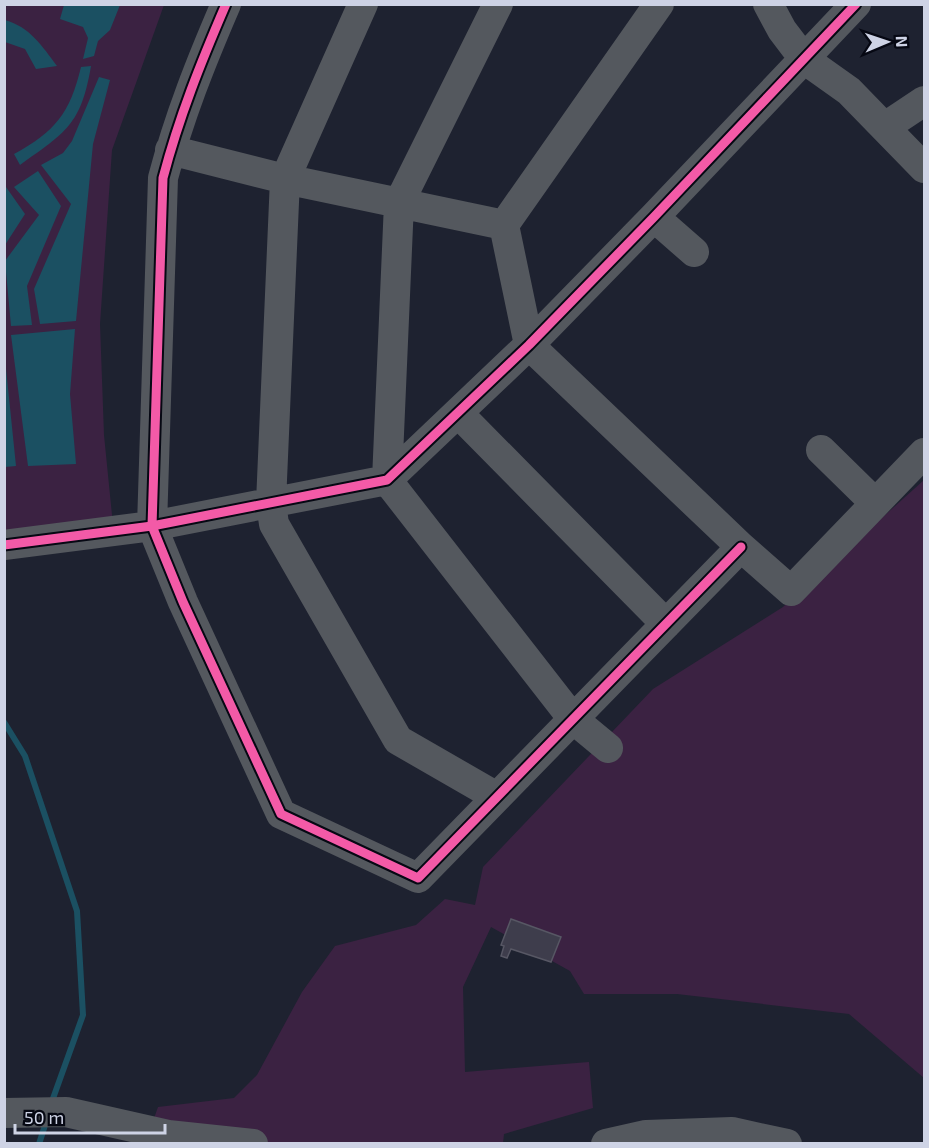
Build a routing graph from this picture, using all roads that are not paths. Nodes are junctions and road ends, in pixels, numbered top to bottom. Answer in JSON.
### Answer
{"nodes":[{"id":1,"x":226,"y":4,"type":"edge"},
{"id":2,"x":363,"y":4,"type":"edge"},
{"id":3,"x":498,"y":4,"type":"edge"},
{"id":4,"x":659,"y":4,"type":"edge"},
{"id":5,"x":768,"y":4,"type":"edge"},
{"id":6,"x":856,"y":4,"type":"edge"},
{"id":7,"x":804,"y":59,"type":"junction"},
{"id":8,"x":924,"y":101,"type":"edge"},
{"id":9,"x":885,"y":127,"type":"junction"},
{"id":10,"x":170,"y":150,"type":"junction"},
{"id":11,"x":924,"y":168,"type":"edge"},
{"id":12,"x":285,"y":179,"type":"junction"},
{"id":13,"x":399,"y":203,"type":"junction"},
{"id":14,"x":654,"y":218,"type":"junction"},
{"id":15,"x":504,"y":225,"type":"junction"},
{"id":16,"x":694,"y":252,"type":"dead end"},
{"id":17,"x":529,"y":345,"type":"junction"},
{"id":18,"x":458,"y":412,"type":"junction"},
{"id":19,"x":821,"y":450,"type":"dead end"},
{"id":20,"x":924,"y":453,"type":"edge"},
{"id":21,"x":387,"y":480,"type":"junction"},
{"id":22,"x":271,"y":503,"type":"junction"},
{"id":23,"x":875,"y":503,"type":"junction"},
{"id":24,"x":152,"y":526,"type":"junction"},
{"id":25,"x":4,"y":545,"type":"edge"},
{"id":26,"x":741,"y":547,"type":"junction"},
{"id":27,"x":666,"y":624,"type":"junction"},
{"id":28,"x":573,"y":718,"type":"junction"},
{"id":29,"x":608,"y":748,"type":"dead end"},
{"id":30,"x":497,"y":796,"type":"junction"},
{"id":31,"x":4,"y":1113,"type":"edge"},
{"id":32,"x":253,"y":1143,"type":"edge"},
{"id":33,"x":606,"y":1143,"type":"edge"},
{"id":34,"x":787,"y":1143,"type":"edge"}],
"edges":[{"from":1,"to":10,"type":"street"},
{"from":2,"to":12,"type":"street"},
{"from":3,"to":13,"type":"street"},
{"from":4,"to":15,"type":"street"},
{"from":5,"to":7,"type":"street"},
{"from":6,"to":7,"type":"street"},
{"from":7,"to":9,"type":"street"},
{"from":7,"to":14,"type":"street"},
{"from":8,"to":9,"type":"street"},
{"from":9,"to":11,"type":"street"},
{"from":10,"to":12,"type":"street"},
{"from":10,"to":24,"type":"street"},
{"from":12,"to":13,"type":"street"},
{"from":12,"to":22,"type":"street"},
{"from":13,"to":15,"type":"street"},
{"from":13,"to":21,"type":"street"},
{"from":14,"to":16,"type":"street"},
{"from":14,"to":17,"type":"street"},
{"from":15,"to":17,"type":"street"},
{"from":17,"to":18,"type":"street"},
{"from":17,"to":26,"type":"street"},
{"from":18,"to":21,"type":"street"},
{"from":18,"to":27,"type":"street"},
{"from":19,"to":23,"type":"street"},
{"from":20,"to":23,"type":"street"},
{"from":21,"to":22,"type":"street"},
{"from":21,"to":28,"type":"street"},
{"from":22,"to":24,"type":"street"},
{"from":22,"to":30,"type":"street"},
{"from":23,"to":26,"type":"street"},
{"from":24,"to":25,"type":"street"},
{"from":24,"to":30,"type":"street"},
{"from":26,"to":27,"type":"street"},
{"from":27,"to":28,"type":"street"},
{"from":28,"to":29,"type":"street"},
{"from":28,"to":30,"type":"street"},
{"from":31,"to":32,"type":"street"},
{"from":33,"to":34,"type":"street"}]}
